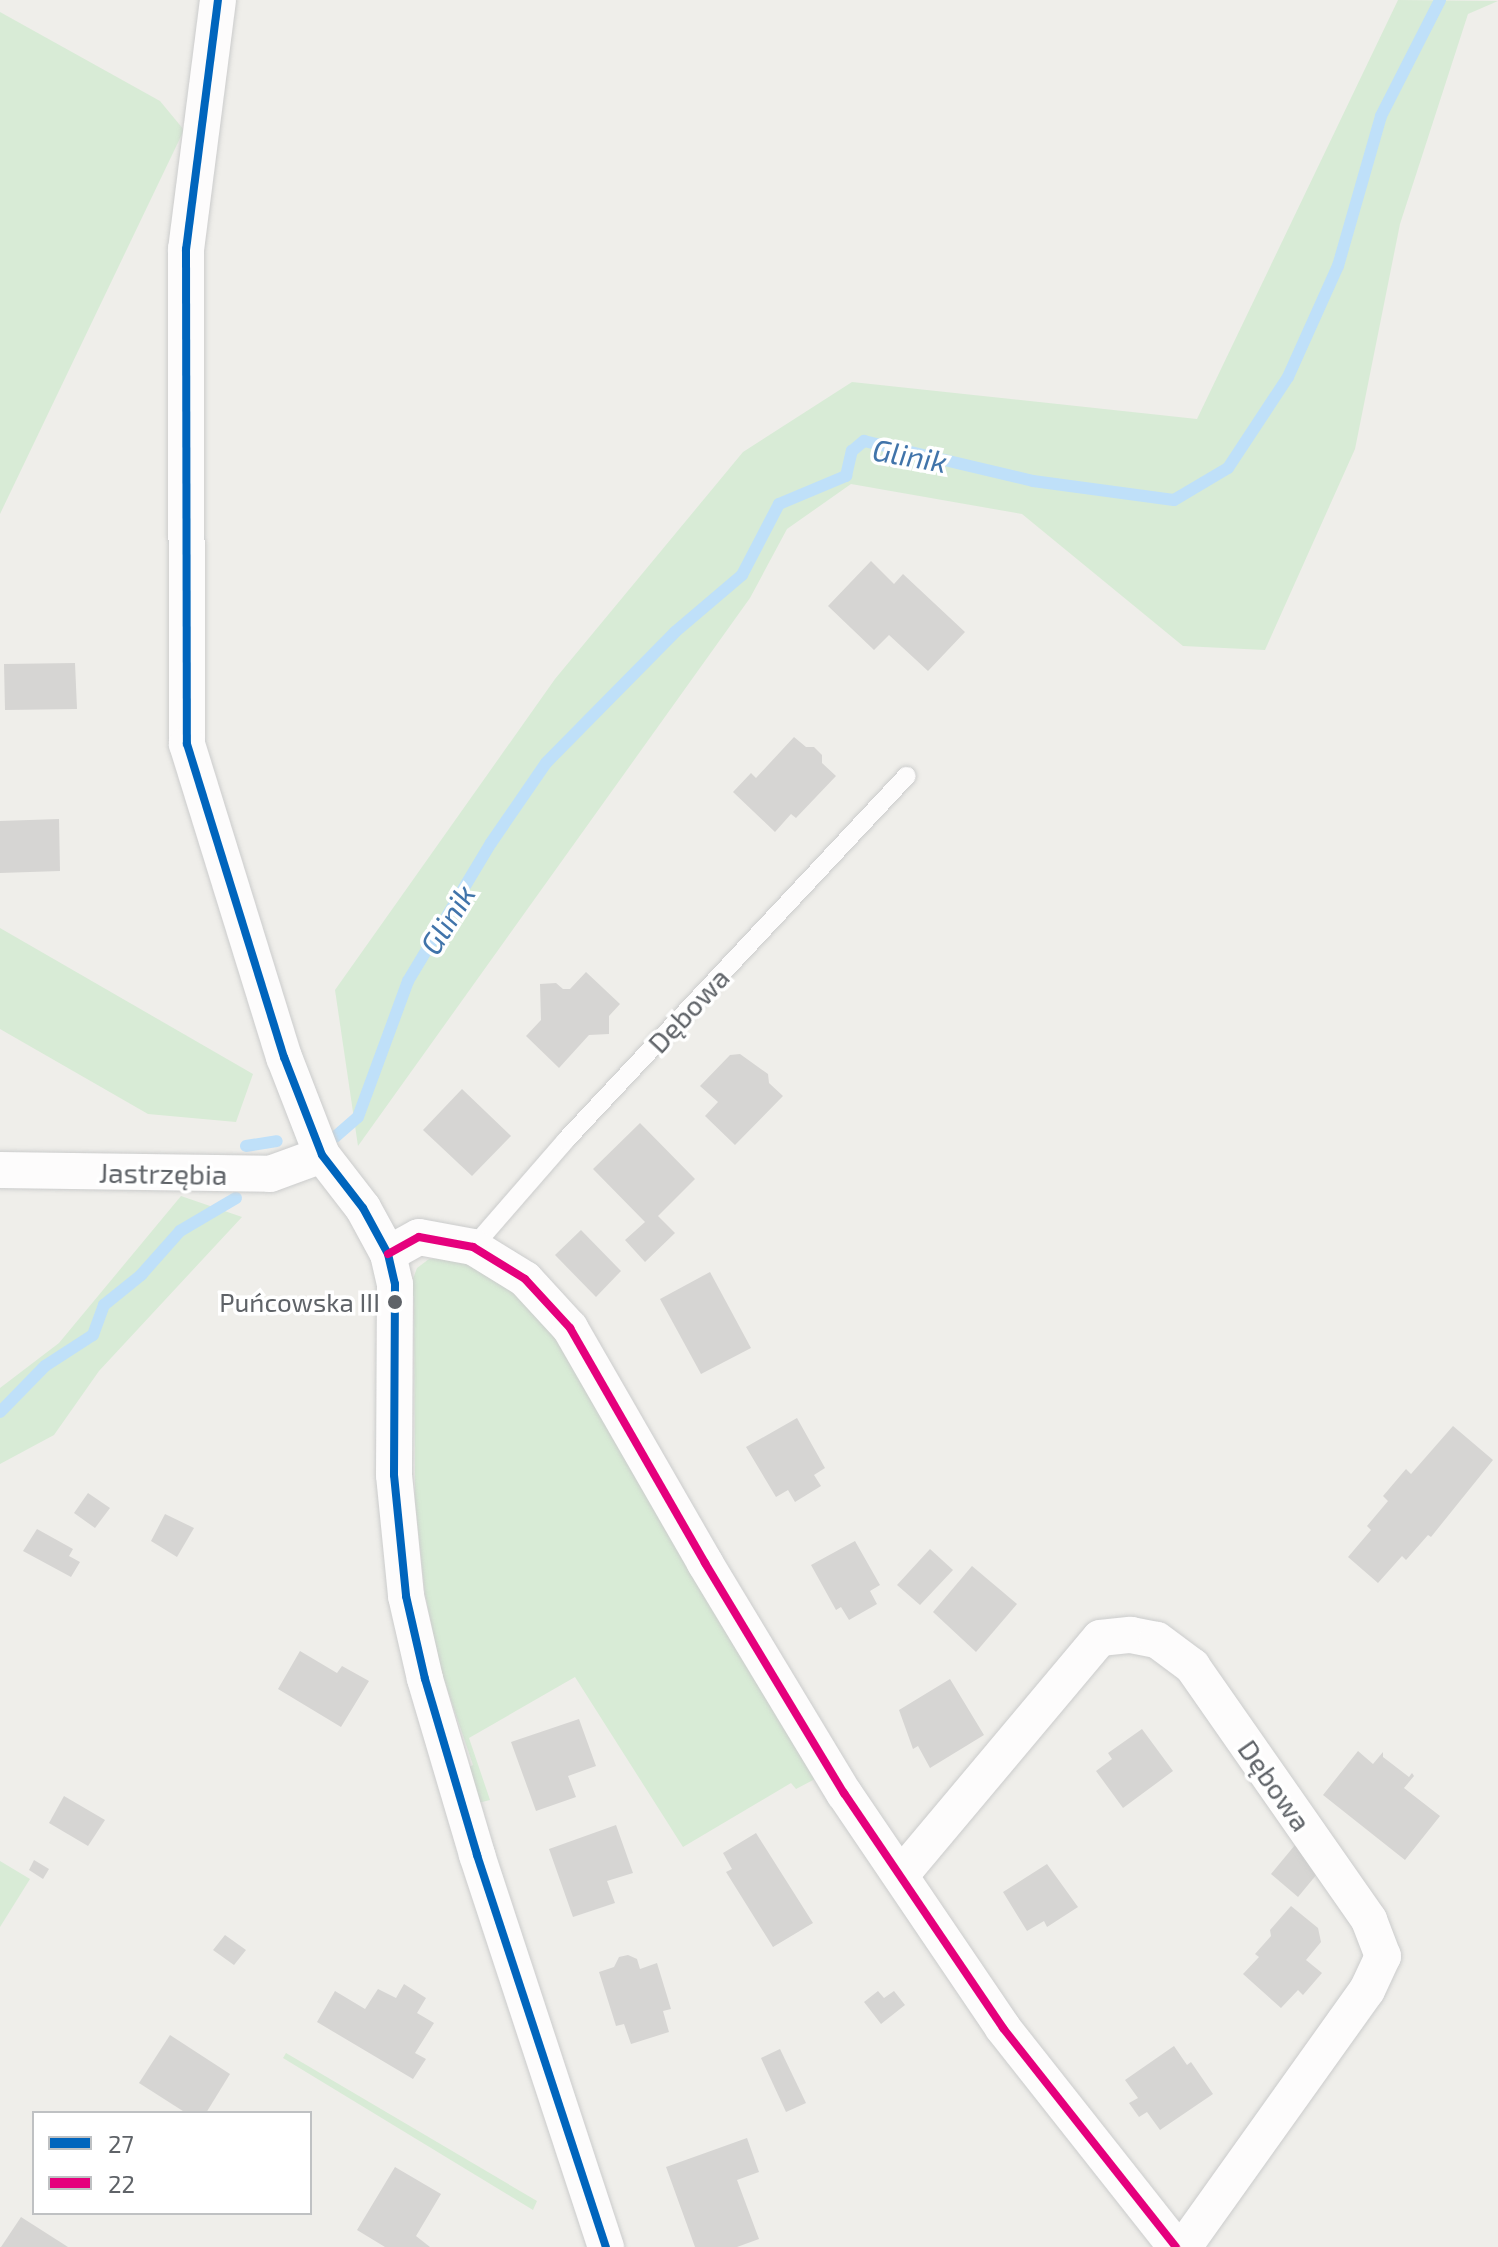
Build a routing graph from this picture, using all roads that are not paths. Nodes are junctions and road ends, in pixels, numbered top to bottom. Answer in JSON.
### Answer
{"nodes":[{"id":1,"x":218,"y":0,"type":"edge"},
{"id":2,"x":906,"y":776,"type":"dead end"},
{"id":3,"x":322,"y":1155,"type":"junction"},
{"id":4,"x":0,"y":1170,"type":"edge"},
{"id":5,"x":473,"y":1247,"type":"junction"},
{"id":6,"x":388,"y":1254,"type":"junction"},
{"id":7,"x":901,"y":1875,"type":"junction"},
{"id":8,"x":606,"y":2247,"type":"edge"},
{"id":9,"x":1176,"y":2247,"type":"edge"},
{"id":10,"x":1184,"y":2247,"type":"edge"}],
"edges":[{"from":1,"to":3,"type":"street"},
{"from":2,"to":5,"type":"lane","name":"Dębowa"},
{"from":3,"to":4,"type":"street","name":"Jastrzębia"},
{"from":3,"to":6,"type":"street"},
{"from":5,"to":6,"type":"street"},
{"from":5,"to":7,"type":"street"},
{"from":6,"to":8,"type":"street"},
{"from":7,"to":9,"type":"street"},
{"from":7,"to":10,"type":"street","name":"Dębowa"}]}
